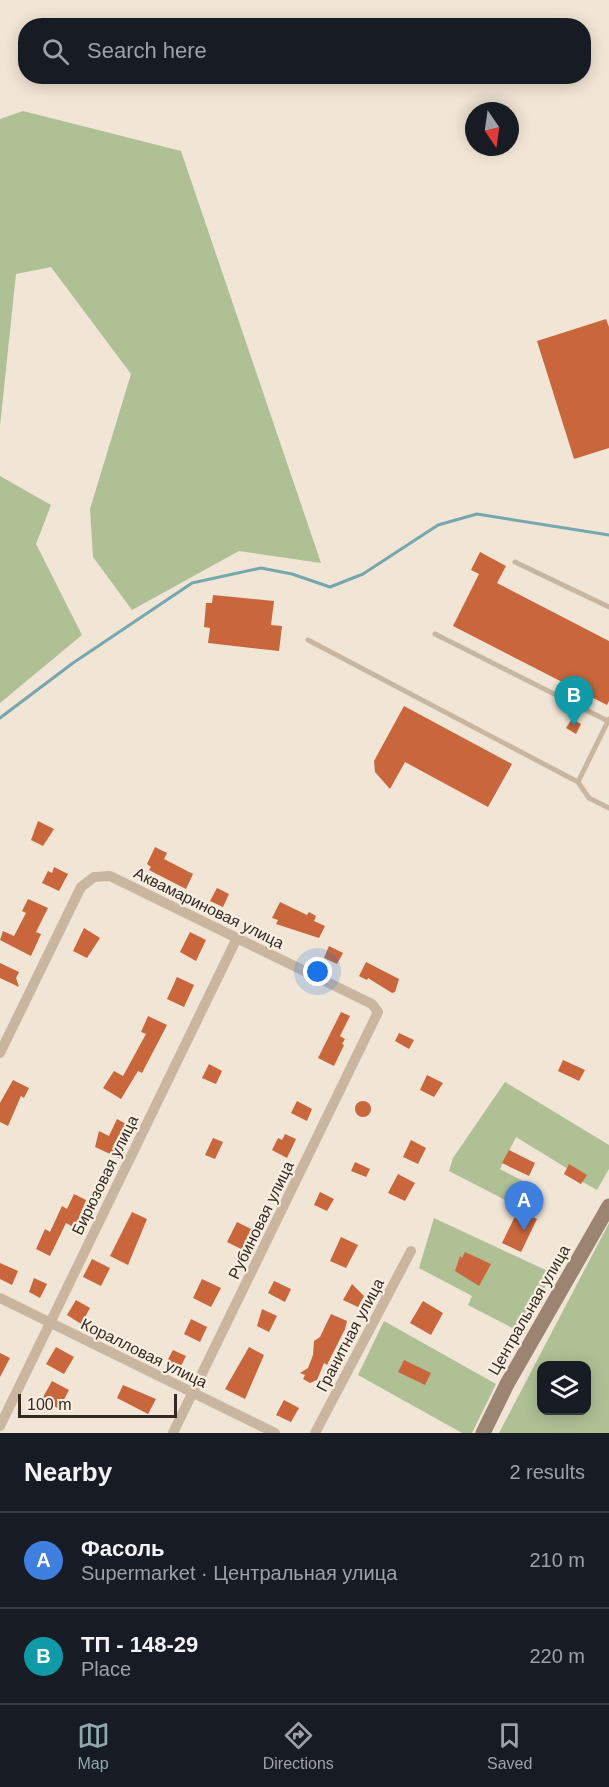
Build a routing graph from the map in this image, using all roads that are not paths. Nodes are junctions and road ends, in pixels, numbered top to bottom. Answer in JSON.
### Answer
{"nodes":[{"id":1,"x":514,"y":562,"type":"dead end"},
{"id":2,"x":609,"y":607,"type":"edge"},
{"id":3,"x":435,"y":634,"type":"dead end"},
{"id":4,"x":308,"y":639,"type":"dead end"},
{"id":5,"x":608,"y":720,"type":"edge"},
{"id":6,"x":578,"y":782,"type":"junction"},
{"id":7,"x":609,"y":808,"type":"edge"},
{"id":8,"x":237,"y":938,"type":"junction"},
{"id":9,"x":376,"y":1020,"type":"joint"},
{"id":10,"x":0,"y":1053,"type":"edge"},
{"id":11,"x":609,"y":1206,"type":"edge"},
{"id":12,"x":411,"y":1251,"type":"dead end"},
{"id":13,"x":0,"y":1298,"type":"edge"},
{"id":14,"x":49,"y":1323,"type":"junction"},
{"id":15,"x":193,"y":1394,"type":"junction"},
{"id":16,"x":0,"y":1426,"type":"edge"},
{"id":17,"x":173,"y":1433,"type":"edge"},
{"id":18,"x":275,"y":1433,"type":"edge"},
{"id":19,"x":315,"y":1433,"type":"edge"},
{"id":20,"x":483,"y":1433,"type":"edge"}],
"edges":[{"from":1,"to":2,"type":"lane"},
{"from":3,"to":5,"type":"lane"},
{"from":4,"to":6,"type":"lane"},
{"from":5,"to":6,"type":"lane"},
{"from":6,"to":7,"type":"lane"},
{"from":8,"to":9,"type":"street","name":"Аквамариновая улица"},
{"from":8,"to":10,"type":"street","name":"Аквамариновая улица"},
{"from":8,"to":14,"type":"street","name":"Бирюзовая улица"},
{"from":9,"to":15,"type":"street","name":"Рубиновая улица"},
{"from":11,"to":20,"type":"main road","name":"Центральная улица"},
{"from":12,"to":19,"type":"street","name":"Гранитная улица"},
{"from":13,"to":14,"type":"street","name":"Коралловая улица"},
{"from":14,"to":15,"type":"street","name":"Коралловая улица"},
{"from":14,"to":16,"type":"street","name":"Бирюзовая улица"},
{"from":15,"to":17,"type":"street","name":"Рубиновая улица"},
{"from":15,"to":18,"type":"street","name":"Коралловая улица"}]}
